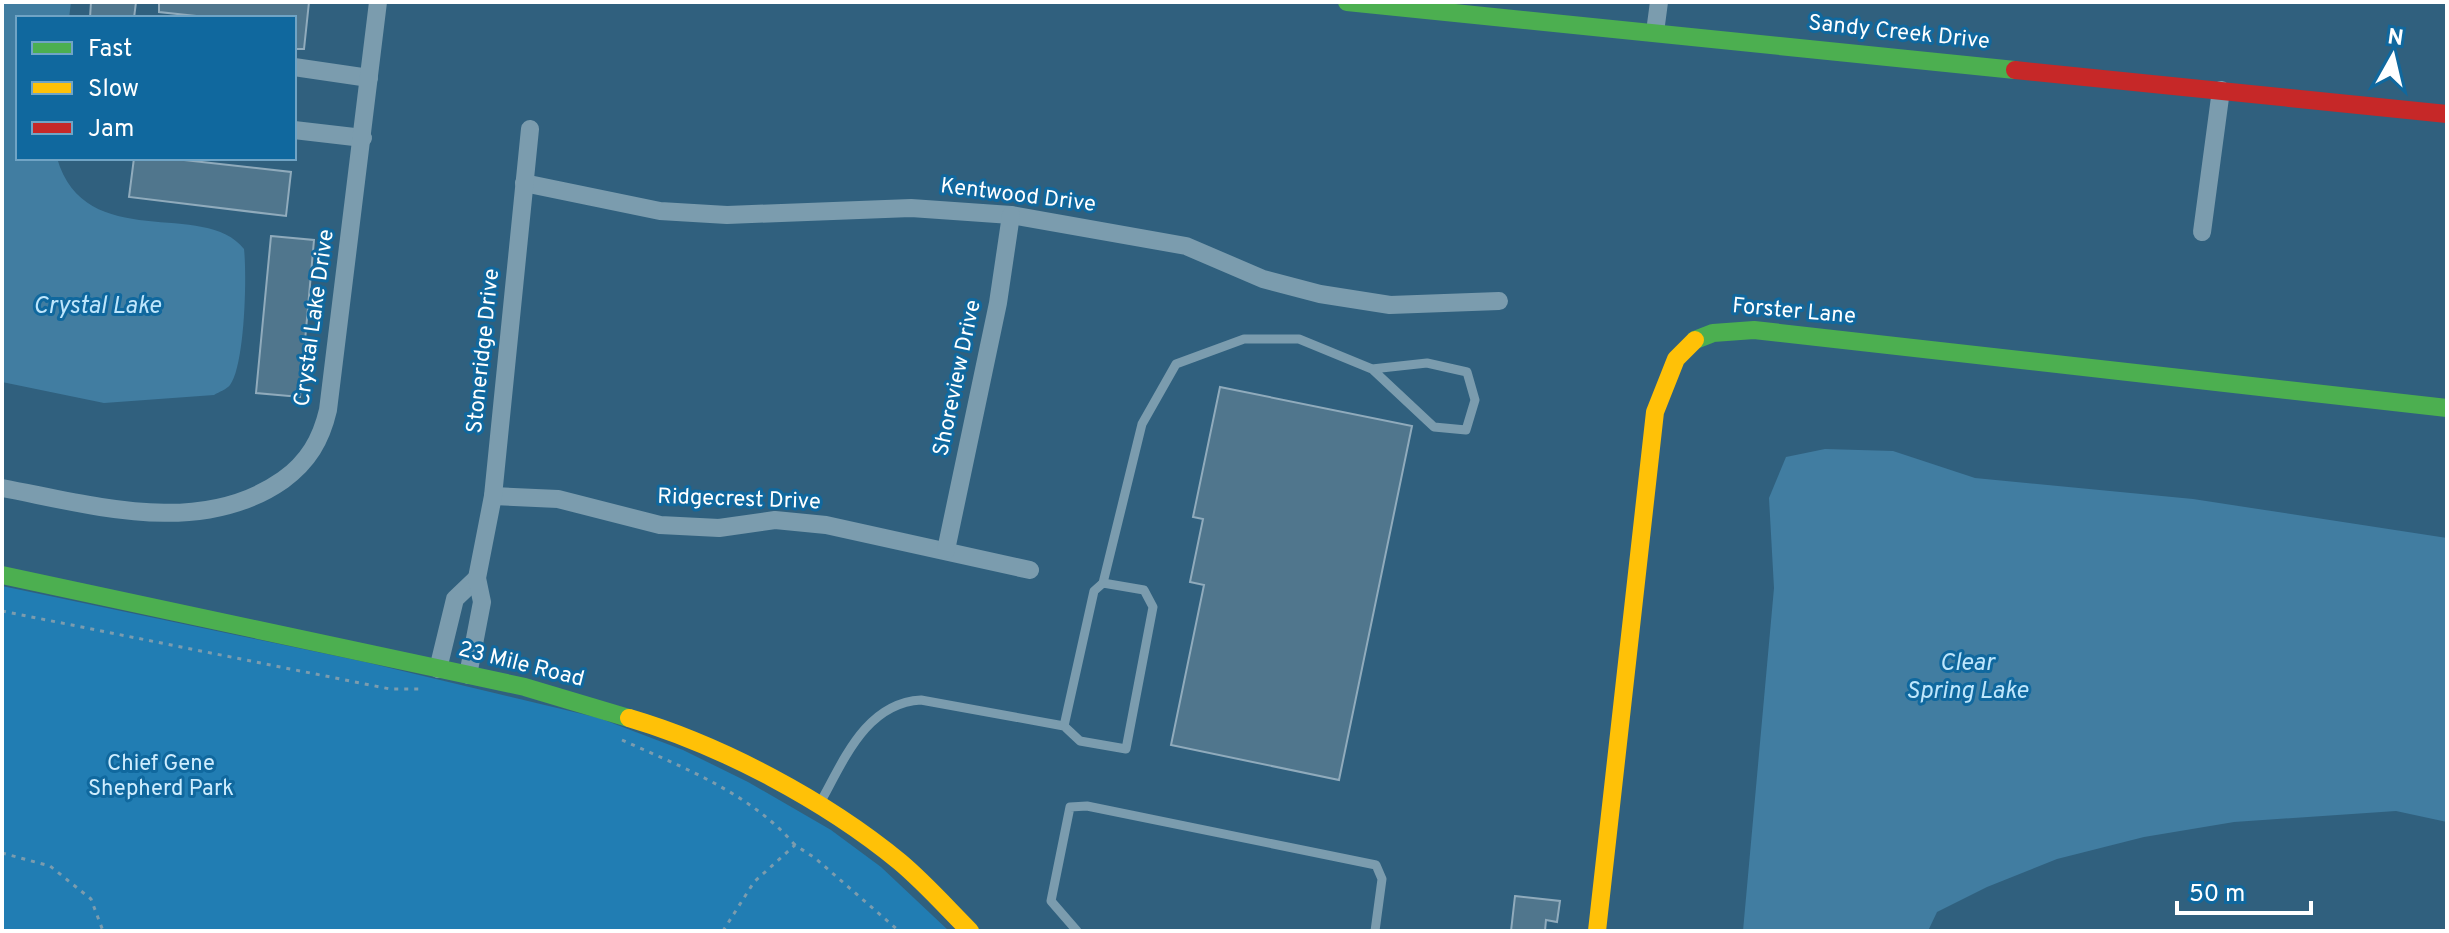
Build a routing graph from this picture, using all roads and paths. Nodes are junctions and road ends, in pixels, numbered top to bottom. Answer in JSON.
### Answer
{"nodes":[{"id":1,"x":378,"y":2,"type":"edge"},
{"id":2,"x":1347,"y":2,"type":"edge"},
{"id":3,"x":1659,"y":2,"type":"edge"},
{"id":4,"x":1655,"y":32,"type":"junction"},
{"id":5,"x":296,"y":67,"type":"edge"},
{"id":6,"x":369,"y":78,"type":"junction"},
{"id":7,"x":2221,"y":90,"type":"junction"},
{"id":8,"x":2447,"y":114,"type":"edge"},
{"id":9,"x":530,"y":129,"type":"dead end"},
{"id":10,"x":296,"y":130,"type":"edge"},
{"id":11,"x":363,"y":138,"type":"junction"},
{"id":12,"x":524,"y":183,"type":"junction"},
{"id":13,"x":1011,"y":215,"type":"junction"},
{"id":14,"x":2202,"y":232,"type":"dead end"},
{"id":15,"x":1499,"y":301,"type":"dead end"},
{"id":16,"x":1372,"y":369,"type":"junction"},
{"id":17,"x":2447,"y":408,"type":"edge"},
{"id":18,"x":2,"y":488,"type":"edge"},
{"id":19,"x":493,"y":496,"type":"junction"},
{"id":20,"x":946,"y":550,"type":"junction"},
{"id":21,"x":1030,"y":570,"type":"dead end"},
{"id":22,"x":2,"y":575,"type":"edge"},
{"id":23,"x":477,"y":578,"type":"junction"},
{"id":24,"x":1103,"y":583,"type":"junction"},
{"id":25,"x":2,"y":611,"type":"edge"},
{"id":26,"x":438,"y":669,"type":"junction"},
{"id":27,"x":468,"y":675,"type":"junction"},
{"id":28,"x":429,"y":689,"type":"dead end"},
{"id":29,"x":1064,"y":726,"type":"junction"},
{"id":30,"x":615,"y":737,"type":"dead end"},
{"id":31,"x":818,"y":805,"type":"junction"},
{"id":32,"x":795,"y":845,"type":"junction"},
{"id":33,"x":2,"y":853,"type":"edge"},
{"id":34,"x":103,"y":931,"type":"edge"},
{"id":35,"x":723,"y":931,"type":"edge"},
{"id":36,"x":899,"y":931,"type":"edge"},
{"id":37,"x":970,"y":931,"type":"edge"},
{"id":38,"x":1077,"y":931,"type":"edge"},
{"id":39,"x":1375,"y":931,"type":"edge"},
{"id":40,"x":1597,"y":931,"type":"edge"}],
"edges":[{"from":1,"to":6,"type":"street","name":"Crystal Lake Drive"},
{"from":2,"to":4,"type":"street","name":"Sandy Creek Drive"},
{"from":3,"to":4,"type":"street"},
{"from":4,"to":7,"type":"street","name":"Sandy Creek Drive"},
{"from":5,"to":6,"type":"street"},
{"from":6,"to":11,"type":"street","name":"Crystal Lake Drive"},
{"from":7,"to":8,"type":"street","name":"Sandy Creek Drive"},
{"from":7,"to":14,"type":"street"},
{"from":9,"to":12,"type":"street","name":"Stoneridge Drive"},
{"from":10,"to":11,"type":"street"},
{"from":11,"to":18,"type":"street","name":"Crystal Lake Drive"},
{"from":12,"to":13,"type":"street","name":"Kentwood Drive"},
{"from":12,"to":19,"type":"street","name":"Stoneridge Drive"},
{"from":13,"to":15,"type":"street","name":"Kentwood Drive"},
{"from":13,"to":20,"type":"street","name":"Shoreview Drive"},
{"from":16,"to":16,"type":"lane"},
{"from":16,"to":24,"type":"lane"},
{"from":17,"to":40,"type":"street","name":"Forster Lane"},
{"from":19,"to":20,"type":"street","name":"Ridgecrest Drive"},
{"from":19,"to":23,"type":"street","name":"Stoneridge Drive"},
{"from":20,"to":21,"type":"street","name":"Ridgecrest Drive"},
{"from":22,"to":26,"type":"street","name":"23 Mile Road"},
{"from":23,"to":26,"type":"street","name":"Stoneridge Drive"},
{"from":23,"to":27,"type":"street","name":"Stoneridge Drive"},
{"from":24,"to":29,"type":"lane"},
{"from":24,"to":29,"type":"lane"},
{"from":25,"to":28,"type":"path"},
{"from":26,"to":27,"type":"street","name":"23 Mile Road"},
{"from":27,"to":31,"type":"street","name":"23 Mile Road"},
{"from":29,"to":31,"type":"lane"},
{"from":30,"to":32,"type":"path"},
{"from":31,"to":37,"type":"street","name":"23 Mile Road"},
{"from":32,"to":35,"type":"path"},
{"from":32,"to":36,"type":"path"},
{"from":33,"to":34,"type":"path"},
{"from":38,"to":39,"type":"lane"}]}
